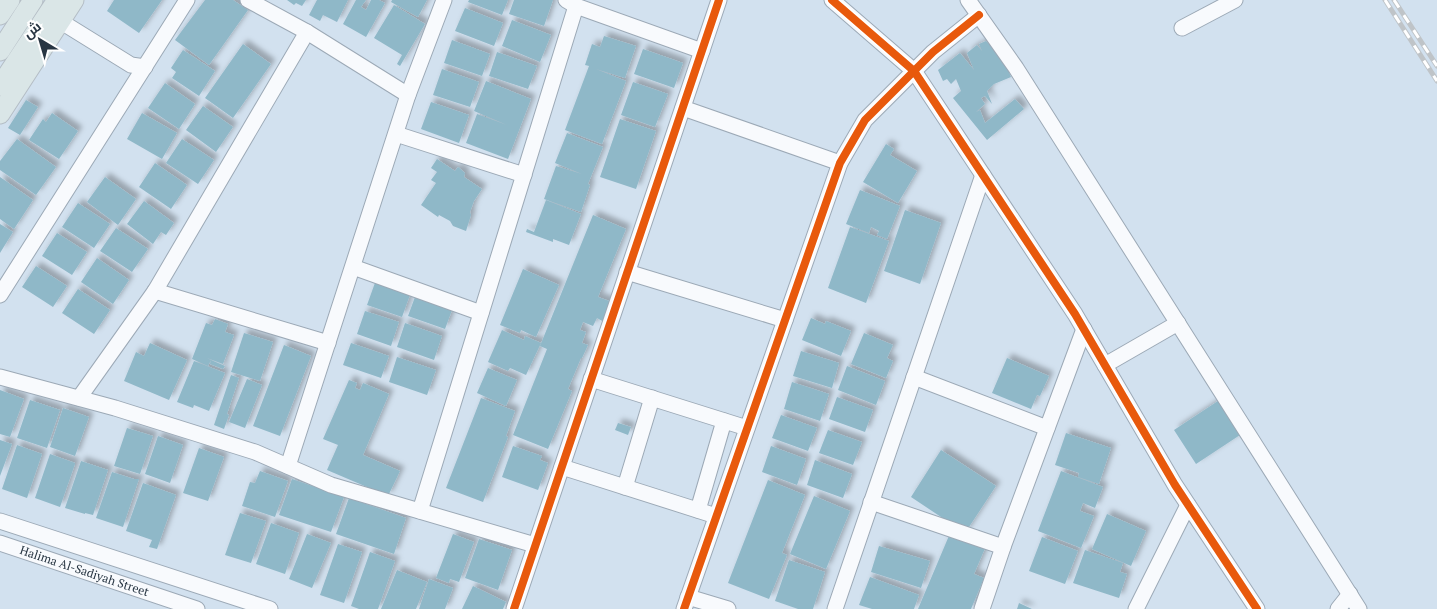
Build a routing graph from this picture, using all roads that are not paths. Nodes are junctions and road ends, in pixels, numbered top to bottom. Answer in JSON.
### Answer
{"nodes":[{"id":1,"x":10,"y":0,"type":"edge"},
{"id":2,"x":34,"y":0,"type":"edge"},
{"id":3,"x":57,"y":0,"type":"edge"},
{"id":4,"x":74,"y":0,"type":"edge"},
{"id":5,"x":187,"y":0,"type":"edge"},
{"id":6,"x":248,"y":0,"type":"edge"},
{"id":7,"x":444,"y":0,"type":"edge"},
{"id":8,"x":719,"y":0,"type":"edge"},
{"id":9,"x":832,"y":0,"type":"edge"},
{"id":10,"x":968,"y":0,"type":"edge"},
{"id":11,"x":1235,"y":0,"type":"edge"},
{"id":12,"x":571,"y":3,"type":"edge"},
{"id":13,"x":0,"y":15,"type":"edge"},
{"id":14,"x":979,"y":15,"type":"junction"},
{"id":15,"x":60,"y":21,"type":"junction"},
{"id":16,"x":1182,"y":28,"type":"dead end"},
{"id":17,"x":307,"y":32,"type":"junction"},
{"id":18,"x":0,"y":51,"type":"edge"},
{"id":19,"x":702,"y":51,"type":"junction"},
{"id":20,"x":144,"y":67,"type":"junction"},
{"id":21,"x":914,"y":71,"type":"junction"},
{"id":22,"x":0,"y":86,"type":"edge"},
{"id":23,"x":408,"y":95,"type":"junction"},
{"id":24,"x":682,"y":108,"type":"junction"},
{"id":25,"x":0,"y":114,"type":"edge"},
{"id":26,"x":396,"y":134,"type":"junction"},
{"id":27,"x":840,"y":163,"type":"junction"},
{"id":28,"x":524,"y":175,"type":"junction"},
{"id":29,"x":983,"y":176,"type":"junction"},
{"id":30,"x":353,"y":267,"type":"junction"},
{"id":31,"x":627,"y":272,"type":"junction"},
{"id":32,"x":155,"y":292,"type":"junction"},
{"id":33,"x":0,"y":295,"type":"edge"},
{"id":34,"x":481,"y":313,"type":"junction"},
{"id":35,"x":785,"y":320,"type":"junction"},
{"id":36,"x":1178,"y":323,"type":"junction"},
{"id":37,"x":1084,"y":329,"type":"junction"},
{"id":38,"x":328,"y":343,"type":"junction"},
{"id":39,"x":1105,"y":365,"type":"junction"},
{"id":40,"x":0,"y":377,"type":"edge"},
{"id":41,"x":914,"y":377,"type":"junction"},
{"id":42,"x":591,"y":379,"type":"junction"},
{"id":43,"x":79,"y":398,"type":"junction"},
{"id":44,"x":652,"y":398,"type":"junction"},
{"id":45,"x":724,"y":421,"type":"junction"},
{"id":46,"x":747,"y":428,"type":"junction"},
{"id":47,"x":1047,"y":428,"type":"junction"},
{"id":48,"x":288,"y":466,"type":"junction"},
{"id":49,"x":562,"y":467,"type":"junction"},
{"id":50,"x":625,"y":487,"type":"junction"},
{"id":51,"x":871,"y":502,"type":"junction"},
{"id":52,"x":1188,"y":505,"type":"junction"},
{"id":53,"x":698,"y":510,"type":"junction"},
{"id":54,"x":420,"y":511,"type":"junction"},
{"id":55,"x":716,"y":516,"type":"junction"},
{"id":56,"x":0,"y":521,"type":"edge"},
{"id":57,"x":0,"y":543,"type":"edge"},
{"id":58,"x":536,"y":545,"type":"junction"},
{"id":59,"x":1003,"y":547,"type":"junction"},
{"id":60,"x":1350,"y":594,"type":"junction"},
{"id":61,"x":686,"y":603,"type":"edge"},
{"id":62,"x":197,"y":609,"type":"edge"},
{"id":63,"x":270,"y":609,"type":"edge"},
{"id":64,"x":514,"y":609,"type":"edge"},
{"id":65,"x":728,"y":609,"type":"edge"},
{"id":66,"x":835,"y":609,"type":"edge"},
{"id":67,"x":982,"y":609,"type":"edge"},
{"id":68,"x":1136,"y":609,"type":"edge"},
{"id":69,"x":1257,"y":609,"type":"edge"},
{"id":70,"x":1338,"y":609,"type":"edge"},
{"id":71,"x":1359,"y":609,"type":"edge"}],
"edges":[{"from":1,"to":13,"type":"main road"},
{"from":2,"to":18,"type":"main road"},
{"from":3,"to":22,"type":"main road"},
{"from":4,"to":15,"type":"main road"},
{"from":5,"to":20,"type":"street"},
{"from":6,"to":17,"type":"street"},
{"from":7,"to":23,"type":"street"},
{"from":8,"to":19,"type":"street"},
{"from":9,"to":21,"type":"street"},
{"from":10,"to":14,"type":"street"},
{"from":11,"to":16,"type":"street"},
{"from":12,"to":19,"type":"street"},
{"from":12,"to":28,"type":"street"},
{"from":14,"to":21,"type":"street"},
{"from":14,"to":36,"type":"street"},
{"from":15,"to":20,"type":"street"},
{"from":15,"to":25,"type":"main road"},
{"from":17,"to":23,"type":"street"},
{"from":17,"to":32,"type":"street"},
{"from":19,"to":24,"type":"street"},
{"from":20,"to":33,"type":"street"},
{"from":21,"to":27,"type":"street"},
{"from":21,"to":29,"type":"street"},
{"from":23,"to":26,"type":"street"},
{"from":24,"to":27,"type":"street"},
{"from":24,"to":31,"type":"street"},
{"from":26,"to":28,"type":"street"},
{"from":26,"to":30,"type":"street"},
{"from":27,"to":35,"type":"street"},
{"from":28,"to":34,"type":"street"},
{"from":29,"to":37,"type":"street"},
{"from":29,"to":41,"type":"street"},
{"from":30,"to":34,"type":"street"},
{"from":30,"to":38,"type":"street"},
{"from":31,"to":35,"type":"street"},
{"from":31,"to":42,"type":"street"},
{"from":32,"to":38,"type":"street"},
{"from":32,"to":43,"type":"street"},
{"from":34,"to":54,"type":"street"},
{"from":35,"to":46,"type":"street"},
{"from":36,"to":39,"type":"street"},
{"from":36,"to":60,"type":"street"},
{"from":37,"to":39,"type":"street"},
{"from":37,"to":47,"type":"street"},
{"from":38,"to":48,"type":"street"},
{"from":39,"to":52,"type":"street"},
{"from":40,"to":43,"type":"street"},
{"from":41,"to":47,"type":"street"},
{"from":41,"to":51,"type":"street"},
{"from":42,"to":44,"type":"street"},
{"from":42,"to":49,"type":"street"},
{"from":43,"to":48,"type":"street"},
{"from":44,"to":45,"type":"street"},
{"from":44,"to":50,"type":"street"},
{"from":45,"to":46,"type":"street"},
{"from":45,"to":53,"type":"street"},
{"from":46,"to":55,"type":"street"},
{"from":47,"to":59,"type":"street"},
{"from":48,"to":54,"type":"street"},
{"from":49,"to":50,"type":"street"},
{"from":49,"to":58,"type":"street"},
{"from":50,"to":53,"type":"street"},
{"from":51,"to":59,"type":"street"},
{"from":51,"to":66,"type":"street"},
{"from":52,"to":68,"type":"street"},
{"from":52,"to":69,"type":"street"},
{"from":53,"to":55,"type":"street"},
{"from":54,"to":58,"type":"street"},
{"from":55,"to":61,"type":"street"},
{"from":56,"to":63,"type":"street"},
{"from":57,"to":62,"type":"street","name":"Halima Al-Sadiyah Street"},
{"from":58,"to":64,"type":"street"},
{"from":59,"to":67,"type":"street"},
{"from":60,"to":70,"type":"street"},
{"from":60,"to":71,"type":"street"},
{"from":61,"to":65,"type":"street"}]}
